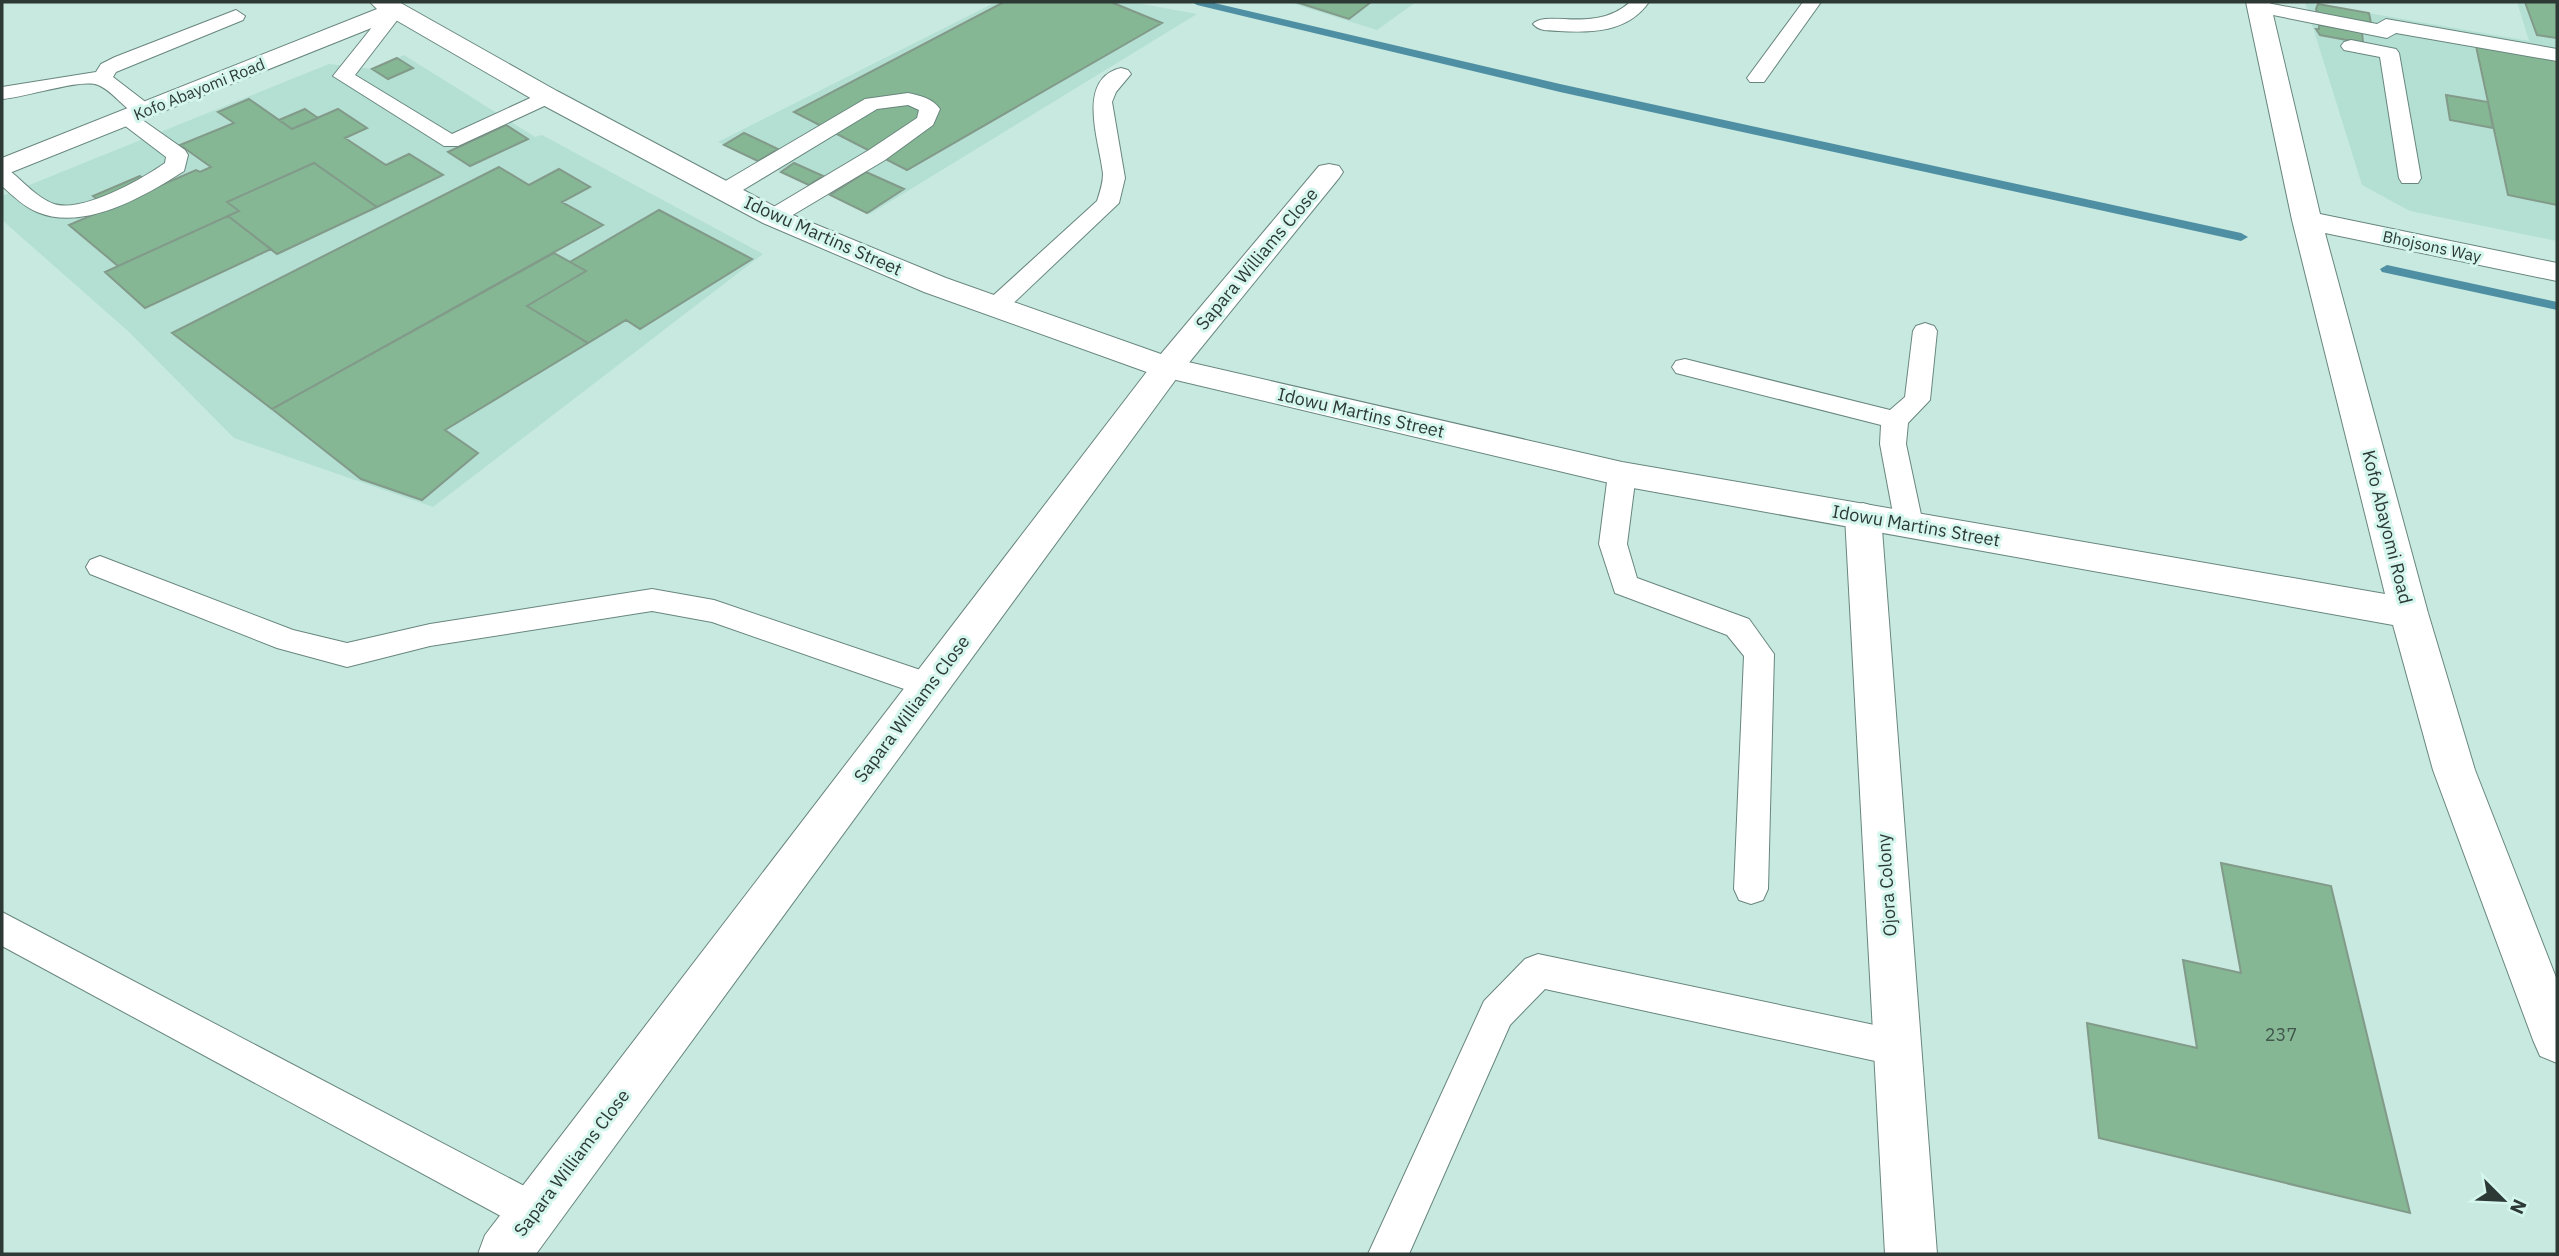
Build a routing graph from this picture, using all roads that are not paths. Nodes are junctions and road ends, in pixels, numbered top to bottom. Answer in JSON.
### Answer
{"nodes":[{"id":1,"x":1640,"y":2,"type":"edge"},
{"id":2,"x":1812,"y":2,"type":"edge"},
{"id":3,"x":389,"y":6,"type":"edge"},
{"id":4,"x":2261,"y":13,"type":"edge"},
{"id":5,"x":236,"y":16,"type":"dead end"},
{"id":6,"x":1543,"y":24,"type":"dead end"},
{"id":7,"x":2388,"y":32,"type":"junction"},
{"id":8,"x":2334,"y":42,"type":"dead end"},
{"id":9,"x":2389,"y":53,"type":"junction"},
{"id":10,"x":2557,"y":55,"type":"edge"},
{"id":11,"x":1121,"y":74,"type":"dead end"},
{"id":12,"x":102,"y":78,"type":"junction"},
{"id":13,"x":1757,"y":78,"type":"dead end"},
{"id":14,"x":4,"y":93,"type":"dead end"},
{"id":15,"x":548,"y":97,"type":"junction"},
{"id":16,"x":136,"y":114,"type":"junction"},
{"id":17,"x":2,"y":168,"type":"edge"},
{"id":18,"x":1329,"y":172,"type":"dead end"},
{"id":19,"x":2,"y":176,"type":"edge"},
{"id":20,"x":2410,"y":178,"type":"dead end"},
{"id":21,"x":725,"y":191,"type":"junction"},
{"id":22,"x":774,"y":217,"type":"junction"},
{"id":23,"x":2307,"y":220,"type":"junction"},
{"id":24,"x":2557,"y":272,"type":"edge"},
{"id":25,"x":995,"y":307,"type":"junction"},
{"id":26,"x":1925,"y":331,"type":"dead end"},
{"id":27,"x":1685,"y":367,"type":"dead end"},
{"id":28,"x":1167,"y":368,"type":"junction"},
{"id":29,"x":1895,"y":420,"type":"junction"},
{"id":30,"x":1622,"y":474,"type":"junction"},
{"id":31,"x":1863,"y":516,"type":"junction"},
{"id":32,"x":1909,"y":524,"type":"junction"},
{"id":33,"x":100,"y":567,"type":"dead end"},
{"id":34,"x":2409,"y":613,"type":"junction"},
{"id":35,"x":930,"y":686,"type":"junction"},
{"id":36,"x":1751,"y":888,"type":"dead end"},
{"id":37,"x":2,"y":928,"type":"edge"},
{"id":38,"x":2557,"y":1040,"type":"edge"},
{"id":39,"x":1898,"y":1048,"type":"junction"},
{"id":40,"x":535,"y":1213,"type":"junction"},
{"id":41,"x":504,"y":1254,"type":"edge"},
{"id":42,"x":1388,"y":1254,"type":"edge"},
{"id":43,"x":1911,"y":1254,"type":"edge"}],
"edges":[{"from":1,"to":6,"type":"lane"},
{"from":2,"to":13,"type":"lane"},
{"from":3,"to":15,"type":"street","name":"Idowu Martins Street"},
{"from":3,"to":15,"type":"lane"},
{"from":3,"to":16,"type":"street","name":"Kofo Abayomi Road"},
{"from":4,"to":7,"type":"lane"},
{"from":4,"to":23,"type":"street","name":"Kofo Abayomi Road"},
{"from":5,"to":12,"type":"lane"},
{"from":7,"to":9,"type":"lane"},
{"from":7,"to":10,"type":"lane"},
{"from":8,"to":9,"type":"lane"},
{"from":9,"to":20,"type":"lane"},
{"from":11,"to":25,"type":"lane"},
{"from":12,"to":14,"type":"lane"},
{"from":12,"to":16,"type":"lane"},
{"from":15,"to":21,"type":"street","name":"Idowu Martins Street"},
{"from":16,"to":17,"type":"street","name":"Kofo Abayomi Road"},
{"from":16,"to":19,"type":"lane"},
{"from":18,"to":28,"type":"street","name":"Sapara Williams Close"},
{"from":21,"to":22,"type":"street","name":"Idowu Martins Street"},
{"from":21,"to":22,"type":"lane"},
{"from":22,"to":25,"type":"street","name":"Idowu Martins Street"},
{"from":23,"to":24,"type":"street","name":"Bhojsons Way"},
{"from":23,"to":34,"type":"street","name":"Kofo Abayomi Road"},
{"from":25,"to":28,"type":"street","name":"Idowu Martins Street"},
{"from":26,"to":29,"type":"lane"},
{"from":27,"to":29,"type":"lane"},
{"from":28,"to":30,"type":"street","name":"Idowu Martins Street"},
{"from":28,"to":35,"type":"street","name":"Sapara Williams Close"},
{"from":29,"to":32,"type":"lane"},
{"from":30,"to":31,"type":"street","name":"Idowu Martins Street"},
{"from":30,"to":36,"type":"lane"},
{"from":31,"to":32,"type":"street","name":"Idowu Martins Street"},
{"from":31,"to":39,"type":"street","name":"Ojora Colony"},
{"from":32,"to":34,"type":"street","name":"Idowu Martins Street"},
{"from":33,"to":35,"type":"lane"},
{"from":34,"to":38,"type":"street","name":"Kofo Abayomi Road"},
{"from":35,"to":40,"type":"street","name":"Sapara Williams Close"},
{"from":37,"to":40,"type":"lane"},
{"from":39,"to":42,"type":"lane"},
{"from":39,"to":43,"type":"street","name":"Ojora Colony"},
{"from":40,"to":41,"type":"street","name":"Sapara Williams Close"}]}
